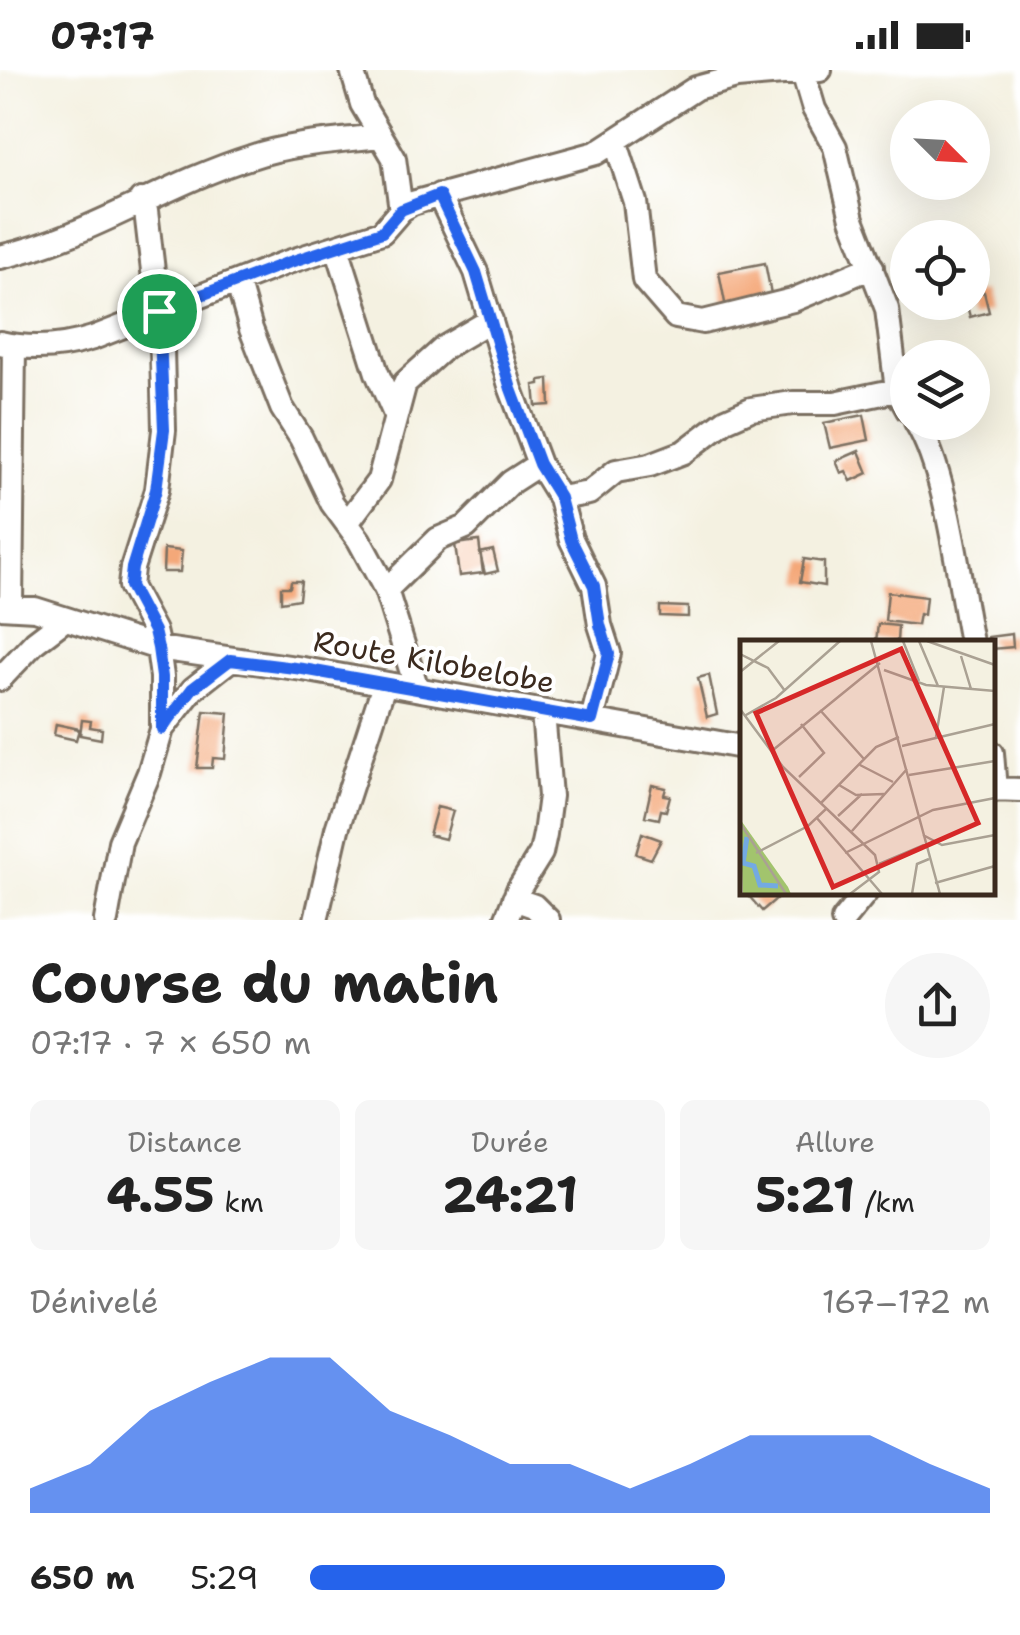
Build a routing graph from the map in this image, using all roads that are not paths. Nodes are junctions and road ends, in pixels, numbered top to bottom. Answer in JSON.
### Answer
{"nodes":[{"id":1,"x":352,"y":70,"type":"edge"},
{"id":2,"x":812,"y":71,"type":"edge"},
{"id":3,"x":380,"y":136,"type":"junction"},
{"id":4,"x":616,"y":142,"type":"junction"},
{"id":5,"x":439,"y":195,"type":"junction"},
{"id":6,"x":141,"y":200,"type":"junction"},
{"id":7,"x":401,"y":210,"type":"junction"},
{"id":8,"x":337,"y":248,"type":"junction"},
{"id":9,"x":0,"y":257,"type":"edge"},
{"id":10,"x":872,"y":267,"type":"junction"},
{"id":11,"x":238,"y":284,"type":"junction"},
{"id":12,"x":159,"y":311,"type":"junction"},
{"id":13,"x":492,"y":320,"type":"junction"},
{"id":14,"x":893,"y":340,"type":"edge"},
{"id":15,"x":7,"y":345,"type":"edge"},
{"id":16,"x":890,"y":401,"type":"edge"},
{"id":17,"x":394,"y":412,"type":"junction"},
{"id":18,"x":925,"y":440,"type":"edge"},
{"id":19,"x":539,"y":464,"type":"junction"},
{"id":20,"x":560,"y":498,"type":"junction"},
{"id":21,"x":346,"y":522,"type":"junction"},
{"id":22,"x":386,"y":590,"type":"junction"},
{"id":23,"x":5,"y":606,"type":"edge"},
{"id":24,"x":64,"y":620,"type":"junction"},
{"id":25,"x":971,"y":640,"type":"edge"},
{"id":26,"x":158,"y":648,"type":"junction"},
{"id":27,"x":230,"y":660,"type":"junction"},
{"id":28,"x":0,"y":678,"type":"edge"},
{"id":29,"x":384,"y":684,"type":"junction"},
{"id":30,"x":418,"y":689,"type":"junction"},
{"id":31,"x":544,"y":712,"type":"junction"},
{"id":32,"x":592,"y":720,"type":"junction"},
{"id":33,"x":162,"y":729,"type":"junction"},
{"id":34,"x":740,"y":747,"type":"edge"},
{"id":35,"x":864,"y":895,"type":"edge"},
{"id":36,"x":510,"y":909,"type":"edge"},
{"id":37,"x":106,"y":920,"type":"edge"},
{"id":38,"x":316,"y":920,"type":"edge"},
{"id":39,"x":548,"y":920,"type":"edge"},
{"id":40,"x":843,"y":920,"type":"edge"}],
"edges":[{"from":1,"to":3,"type":"street"},
{"from":2,"to":4,"type":"street"},
{"from":2,"to":10,"type":"street"},
{"from":3,"to":6,"type":"street"},
{"from":3,"to":7,"type":"street"},
{"from":4,"to":5,"type":"street"},
{"from":4,"to":10,"type":"street"},
{"from":5,"to":7,"type":"street"},
{"from":5,"to":13,"type":"street"},
{"from":6,"to":9,"type":"street"},
{"from":6,"to":12,"type":"street"},
{"from":7,"to":8,"type":"street"},
{"from":8,"to":11,"type":"street"},
{"from":8,"to":17,"type":"street"},
{"from":10,"to":14,"type":"street"},
{"from":11,"to":12,"type":"street"},
{"from":11,"to":21,"type":"street"},
{"from":12,"to":15,"type":"street"},
{"from":12,"to":26,"type":"street"},
{"from":13,"to":17,"type":"street"},
{"from":13,"to":19,"type":"street"},
{"from":15,"to":23,"type":"street"},
{"from":16,"to":20,"type":"street"},
{"from":17,"to":21,"type":"street"},
{"from":18,"to":25,"type":"street"},
{"from":19,"to":20,"type":"street"},
{"from":19,"to":22,"type":"street"},
{"from":20,"to":32,"type":"street"},
{"from":21,"to":22,"type":"street"},
{"from":22,"to":30,"type":"street"},
{"from":23,"to":24,"type":"street","name":"Route Kilobelobe"},
{"from":24,"to":26,"type":"street","name":"Route Kilobelobe"},
{"from":24,"to":28,"type":"street"},
{"from":26,"to":27,"type":"street","name":"Route Kilobelobe"},
{"from":26,"to":33,"type":"street"},
{"from":27,"to":29,"type":"street","name":"Route Kilobelobe"},
{"from":27,"to":33,"type":"street"},
{"from":29,"to":30,"type":"street","name":"Route Kilobelobe"},
{"from":29,"to":38,"type":"street"},
{"from":30,"to":31,"type":"street","name":"Route Kilobelobe"},
{"from":31,"to":32,"type":"street","name":"Route Kilobelobe"},
{"from":31,"to":36,"type":"street"},
{"from":32,"to":34,"type":"street","name":"Route Kilobelobe"},
{"from":33,"to":37,"type":"street"},
{"from":35,"to":40,"type":"street"},
{"from":36,"to":39,"type":"street"}]}
